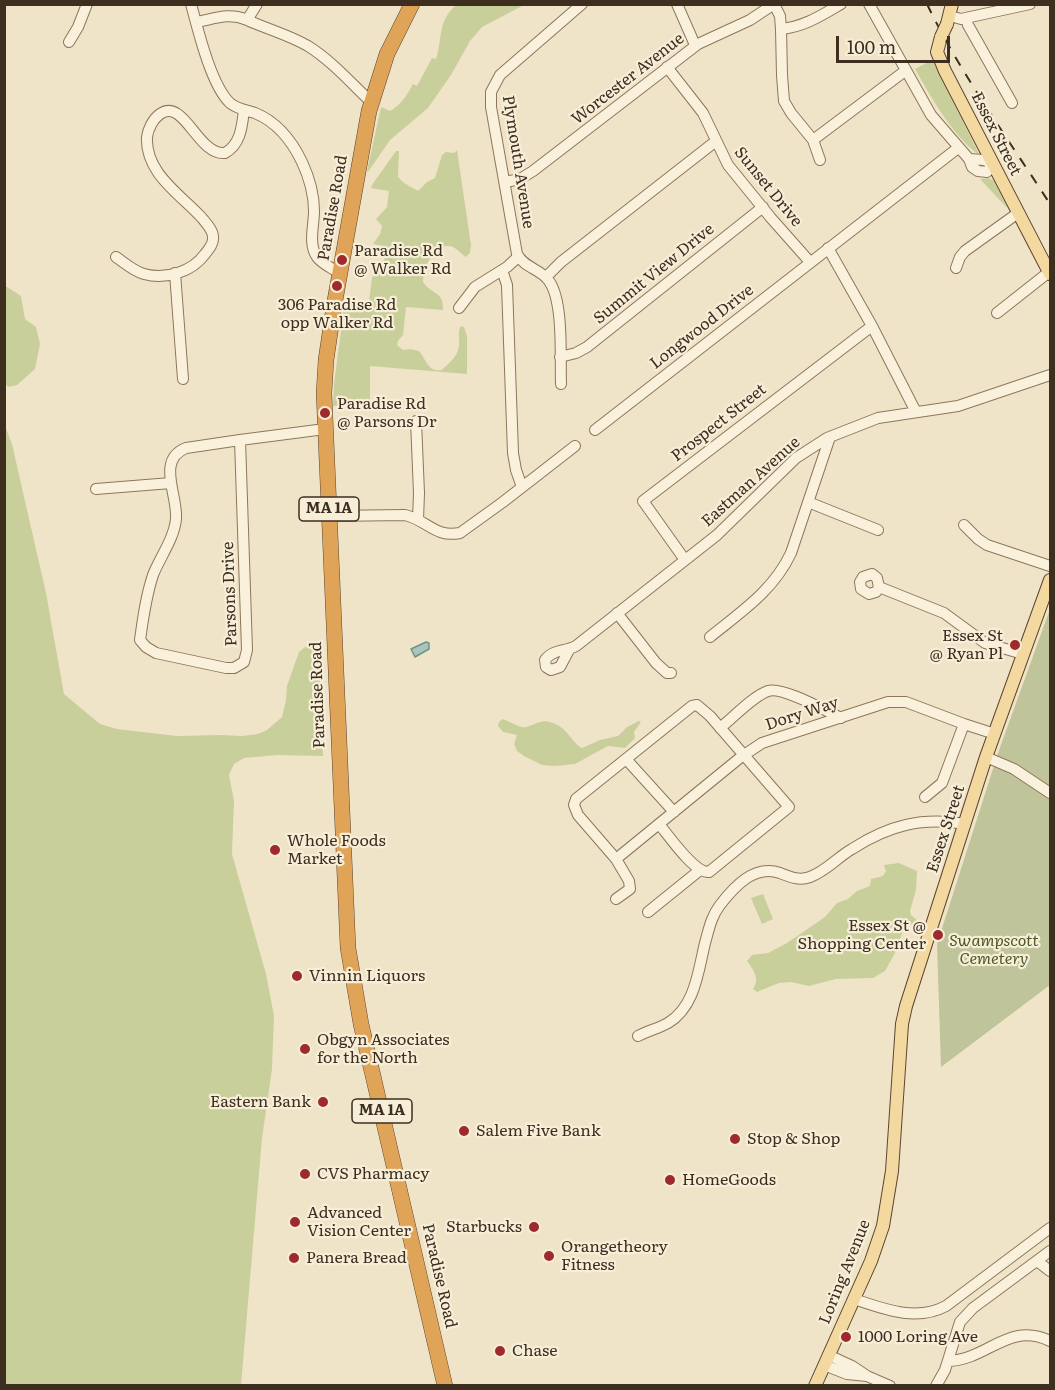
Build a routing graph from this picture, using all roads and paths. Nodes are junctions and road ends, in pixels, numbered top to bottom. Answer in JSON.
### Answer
{"nodes":[{"id":1,"x":87,"y":4,"type":"edge"},
{"id":2,"x":191,"y":4,"type":"edge"},
{"id":3,"x":257,"y":4,"type":"edge"},
{"id":4,"x":412,"y":4,"type":"edge"},
{"id":5,"x":582,"y":4,"type":"edge"},
{"id":6,"x":677,"y":4,"type":"edge"},
{"id":7,"x":774,"y":4,"type":"edge"},
{"id":8,"x":841,"y":4,"type":"edge"},
{"id":9,"x":869,"y":4,"type":"edge"},
{"id":10,"x":1030,"y":4,"type":"edge"},
{"id":11,"x":950,"y":15,"type":"edge"},
{"id":12,"x":966,"y":18,"type":"junction"},
{"id":13,"x":247,"y":20,"type":"junction"},
{"id":14,"x":196,"y":22,"type":"junction"},
{"id":15,"x":781,"y":29,"type":"junction"},
{"id":16,"x":69,"y":42,"type":"dead end"},
{"id":17,"x":695,"y":45,"type":"junction"},
{"id":18,"x":667,"y":67,"type":"junction"},
{"id":19,"x":905,"y":71,"type":"junction"},
{"id":20,"x":372,"y":103,"type":"junction"},
{"id":21,"x":1011,"y":103,"type":"dead end"},
{"id":22,"x":244,"y":110,"type":"junction"},
{"id":23,"x":813,"y":140,"type":"junction"},
{"id":24,"x":716,"y":141,"type":"junction"},
{"id":25,"x":958,"y":148,"type":"junction"},
{"id":26,"x":820,"y":160,"type":"dead end"},
{"id":27,"x":993,"y":164,"type":"junction"},
{"id":28,"x":505,"y":182,"type":"junction"},
{"id":29,"x":763,"y":207,"type":"junction"},
{"id":30,"x":1018,"y":213,"type":"junction"},
{"id":31,"x":828,"y":248,"type":"junction"},
{"id":32,"x":116,"y":257,"type":"dead end"},
{"id":33,"x":518,"y":257,"type":"junction"},
{"id":34,"x":810,"y":261,"type":"junction"},
{"id":35,"x":956,"y":268,"type":"dead end"},
{"id":36,"x":502,"y":270,"type":"junction"},
{"id":37,"x":175,"y":273,"type":"junction"},
{"id":38,"x":339,"y":273,"type":"junction"},
{"id":39,"x":1050,"y":273,"type":"edge"},
{"id":40,"x":546,"y":277,"type":"junction"},
{"id":41,"x":459,"y":308,"type":"dead end"},
{"id":42,"x":997,"y":313,"type":"dead end"},
{"id":43,"x":872,"y":326,"type":"junction"},
{"id":44,"x":560,"y":357,"type":"junction"},
{"id":45,"x":1050,"y":375,"type":"edge"},
{"id":46,"x":183,"y":379,"type":"dead end"},
{"id":47,"x":561,"y":384,"type":"dead end"},
{"id":48,"x":916,"y":412,"type":"junction"},
{"id":49,"x":416,"y":421,"type":"dead end"},
{"id":50,"x":326,"y":429,"type":"junction"},
{"id":51,"x":595,"y":430,"type":"dead end"},
{"id":52,"x":830,"y":436,"type":"junction"},
{"id":53,"x":240,"y":440,"type":"junction"},
{"id":54,"x":575,"y":446,"type":"dead end"},
{"id":55,"x":171,"y":483,"type":"junction"},
{"id":56,"x":522,"y":487,"type":"junction"},
{"id":57,"x":96,"y":489,"type":"dead end"},
{"id":58,"x":808,"y":502,"type":"junction"},
{"id":59,"x":329,"y":516,"type":"junction"},
{"id":60,"x":418,"y":520,"type":"junction"},
{"id":61,"x":964,"y":525,"type":"dead end"},
{"id":62,"x":878,"y":531,"type":"dead end"},
{"id":63,"x":686,"y":560,"type":"junction"},
{"id":64,"x":1050,"y":566,"type":"edge"},
{"id":65,"x":1050,"y":580,"type":"edge"},
{"id":66,"x":879,"y":587,"type":"dead end"},
{"id":67,"x":617,"y":613,"type":"junction"},
{"id":68,"x":710,"y":637,"type":"dead end"},
{"id":69,"x":569,"y":650,"type":"dead end"},
{"id":70,"x":1023,"y":654,"type":"junction"},
{"id":71,"x":671,"y":673,"type":"dead end"},
{"id":72,"x":841,"y":718,"type":"junction"},
{"id":73,"x":964,"y":724,"type":"junction"},
{"id":74,"x":720,"y":728,"type":"junction"},
{"id":75,"x":995,"y":734,"type":"junction"},
{"id":76,"x":742,"y":755,"type":"junction"},
{"id":77,"x":986,"y":757,"type":"junction"},
{"id":78,"x":626,"y":759,"type":"junction"},
{"id":79,"x":1050,"y":793,"type":"edge"},
{"id":80,"x":925,"y":797,"type":"dead end"},
{"id":81,"x":674,"y":812,"type":"junction"},
{"id":82,"x":658,"y":824,"type":"junction"},
{"id":83,"x":965,"y":824,"type":"junction"},
{"id":84,"x":616,"y":859,"type":"junction"},
{"id":85,"x":700,"y":870,"type":"junction"},
{"id":86,"x":616,"y":899,"type":"dead end"},
{"id":87,"x":648,"y":912,"type":"dead end"},
{"id":88,"x":638,"y":1036,"type":"dead end"},
{"id":89,"x":896,"y":1094,"type":"joint"},
{"id":90,"x":1050,"y":1228,"type":"edge"},
{"id":91,"x":1050,"y":1251,"type":"edge"},
{"id":92,"x":1037,"y":1261,"type":"junction"},
{"id":93,"x":1050,"y":1271,"type":"edge"},
{"id":94,"x":854,"y":1299,"type":"junction"},
{"id":95,"x":1050,"y":1341,"type":"edge"},
{"id":96,"x":826,"y":1360,"type":"junction"},
{"id":97,"x":948,"y":1361,"type":"junction"},
{"id":98,"x":445,"y":1386,"type":"edge"},
{"id":99,"x":815,"y":1386,"type":"edge"},
{"id":100,"x":890,"y":1386,"type":"edge"},
{"id":101,"x":936,"y":1386,"type":"edge"}],
"edges":[{"from":1,"to":16,"type":"street"},
{"from":2,"to":14,"type":"street"},
{"from":3,"to":13,"type":"street"},
{"from":4,"to":20,"type":"highway","name":"Paradise Road","number":"MA 1A"},
{"from":5,"to":28,"type":"street","name":"Plymouth Avenue"},
{"from":6,"to":17,"type":"street"},
{"from":7,"to":15,"type":"street"},
{"from":7,"to":17,"type":"street","name":"Worcester Avenue"},
{"from":8,"to":15,"type":"street"},
{"from":9,"to":19,"type":"street"},
{"from":10,"to":12,"type":"street"},
{"from":11,"to":12,"type":"street"},
{"from":11,"to":27,"type":"main road","name":"Essex Street","bridge":true},
{"from":12,"to":21,"type":"street"},
{"from":13,"to":14,"type":"street"},
{"from":13,"to":20,"type":"street"},
{"from":14,"to":22,"type":"street"},
{"from":15,"to":23,"type":"street"},
{"from":17,"to":18,"type":"street","name":"Worcester Avenue"},
{"from":18,"to":24,"type":"street","name":"Sunset Drive"},
{"from":18,"to":28,"type":"street","name":"Worcester Avenue"},
{"from":19,"to":23,"type":"street"},
{"from":19,"to":25,"type":"street"},
{"from":20,"to":38,"type":"highway","name":"Paradise Road","number":"MA 1A"},
{"from":22,"to":37,"type":"street"},
{"from":22,"to":38,"type":"street"},
{"from":23,"to":26,"type":"street"},
{"from":24,"to":29,"type":"street","name":"Sunset Drive"},
{"from":24,"to":40,"type":"street"},
{"from":25,"to":27,"type":"street"},
{"from":25,"to":31,"type":"street","name":"Longwood Drive"},
{"from":27,"to":30,"type":"main road","name":"Essex Street"},
{"from":28,"to":33,"type":"street","name":"Plymouth Avenue"},
{"from":29,"to":34,"type":"street","name":"Sunset Drive"},
{"from":29,"to":44,"type":"street","name":"Summit View Drive"},
{"from":30,"to":35,"type":"street"},
{"from":30,"to":39,"type":"main road","name":"Essex Street"},
{"from":31,"to":34,"type":"street","name":"Longwood Drive"},
{"from":31,"to":43,"type":"street"},
{"from":32,"to":37,"type":"street"},
{"from":33,"to":36,"type":"street"},
{"from":33,"to":40,"type":"street"},
{"from":34,"to":51,"type":"street","name":"Longwood Drive"},
{"from":36,"to":41,"type":"street"},
{"from":36,"to":56,"type":"street"},
{"from":37,"to":46,"type":"street"},
{"from":38,"to":50,"type":"highway","name":"Paradise Road","number":"MA 1A"},
{"from":39,"to":42,"type":"street"},
{"from":40,"to":44,"type":"street"},
{"from":43,"to":48,"type":"street"},
{"from":43,"to":63,"type":"street","name":"Prospect Street"},
{"from":44,"to":47,"type":"street"},
{"from":45,"to":48,"type":"street","name":"Eastman Avenue"},
{"from":48,"to":52,"type":"street","name":"Eastman Avenue"},
{"from":49,"to":60,"type":"street"},
{"from":50,"to":53,"type":"street","name":"Parsons Drive"},
{"from":50,"to":59,"type":"highway","name":"Paradise Road","number":"MA 1A"},
{"from":52,"to":58,"type":"street"},
{"from":52,"to":63,"type":"street","name":"Eastman Avenue"},
{"from":53,"to":55,"type":"street","name":"Parsons Drive"},
{"from":53,"to":55,"type":"street","name":"Parsons Drive"},
{"from":54,"to":56,"type":"street"},
{"from":55,"to":57,"type":"street"},
{"from":56,"to":60,"type":"street"},
{"from":58,"to":62,"type":"street"},
{"from":58,"to":68,"type":"street"},
{"from":59,"to":60,"type":"street"},
{"from":59,"to":98,"type":"highway","name":"Paradise Road","number":"MA 1A"},
{"from":61,"to":64,"type":"street"},
{"from":63,"to":67,"type":"street","name":"Eastman Avenue"},
{"from":65,"to":70,"type":"main road","name":"Essex Street"},
{"from":66,"to":70,"type":"street"},
{"from":67,"to":69,"type":"street","name":"Eastman Avenue"},
{"from":67,"to":71,"type":"street"},
{"from":70,"to":75,"type":"main road","name":"Essex Street"},
{"from":72,"to":73,"type":"street","name":"Dory Way"},
{"from":72,"to":74,"type":"street"},
{"from":72,"to":76,"type":"street","name":"Dory Way"},
{"from":73,"to":75,"type":"street","name":"Dory Way"},
{"from":73,"to":80,"type":"street"},
{"from":74,"to":76,"type":"street"},
{"from":74,"to":78,"type":"street"},
{"from":75,"to":77,"type":"main road","name":"Essex Street"},
{"from":76,"to":81,"type":"street","name":"Dory Way"},
{"from":76,"to":85,"type":"street"},
{"from":77,"to":79,"type":"street"},
{"from":77,"to":83,"type":"main road","name":"Essex Street"},
{"from":78,"to":81,"type":"street"},
{"from":78,"to":84,"type":"street"},
{"from":81,"to":82,"type":"street","name":"Dory Way"},
{"from":82,"to":84,"type":"street","name":"Dory Way"},
{"from":82,"to":85,"type":"street"},
{"from":83,"to":88,"type":"street"},
{"from":83,"to":89,"type":"main road","name":"Essex Street"},
{"from":84,"to":86,"type":"street"},
{"from":85,"to":87,"type":"street"},
{"from":89,"to":94,"type":"main road","name":"Loring Avenue"},
{"from":90,"to":94,"type":"street"},
{"from":91,"to":92,"type":"street"},
{"from":92,"to":93,"type":"street"},
{"from":92,"to":97,"type":"street"},
{"from":94,"to":96,"type":"main road","name":"Loring Avenue"},
{"from":95,"to":97,"type":"street"},
{"from":96,"to":99,"type":"main road","name":"Loring Avenue"},
{"from":96,"to":100,"type":"street"},
{"from":97,"to":101,"type":"street"}]}
